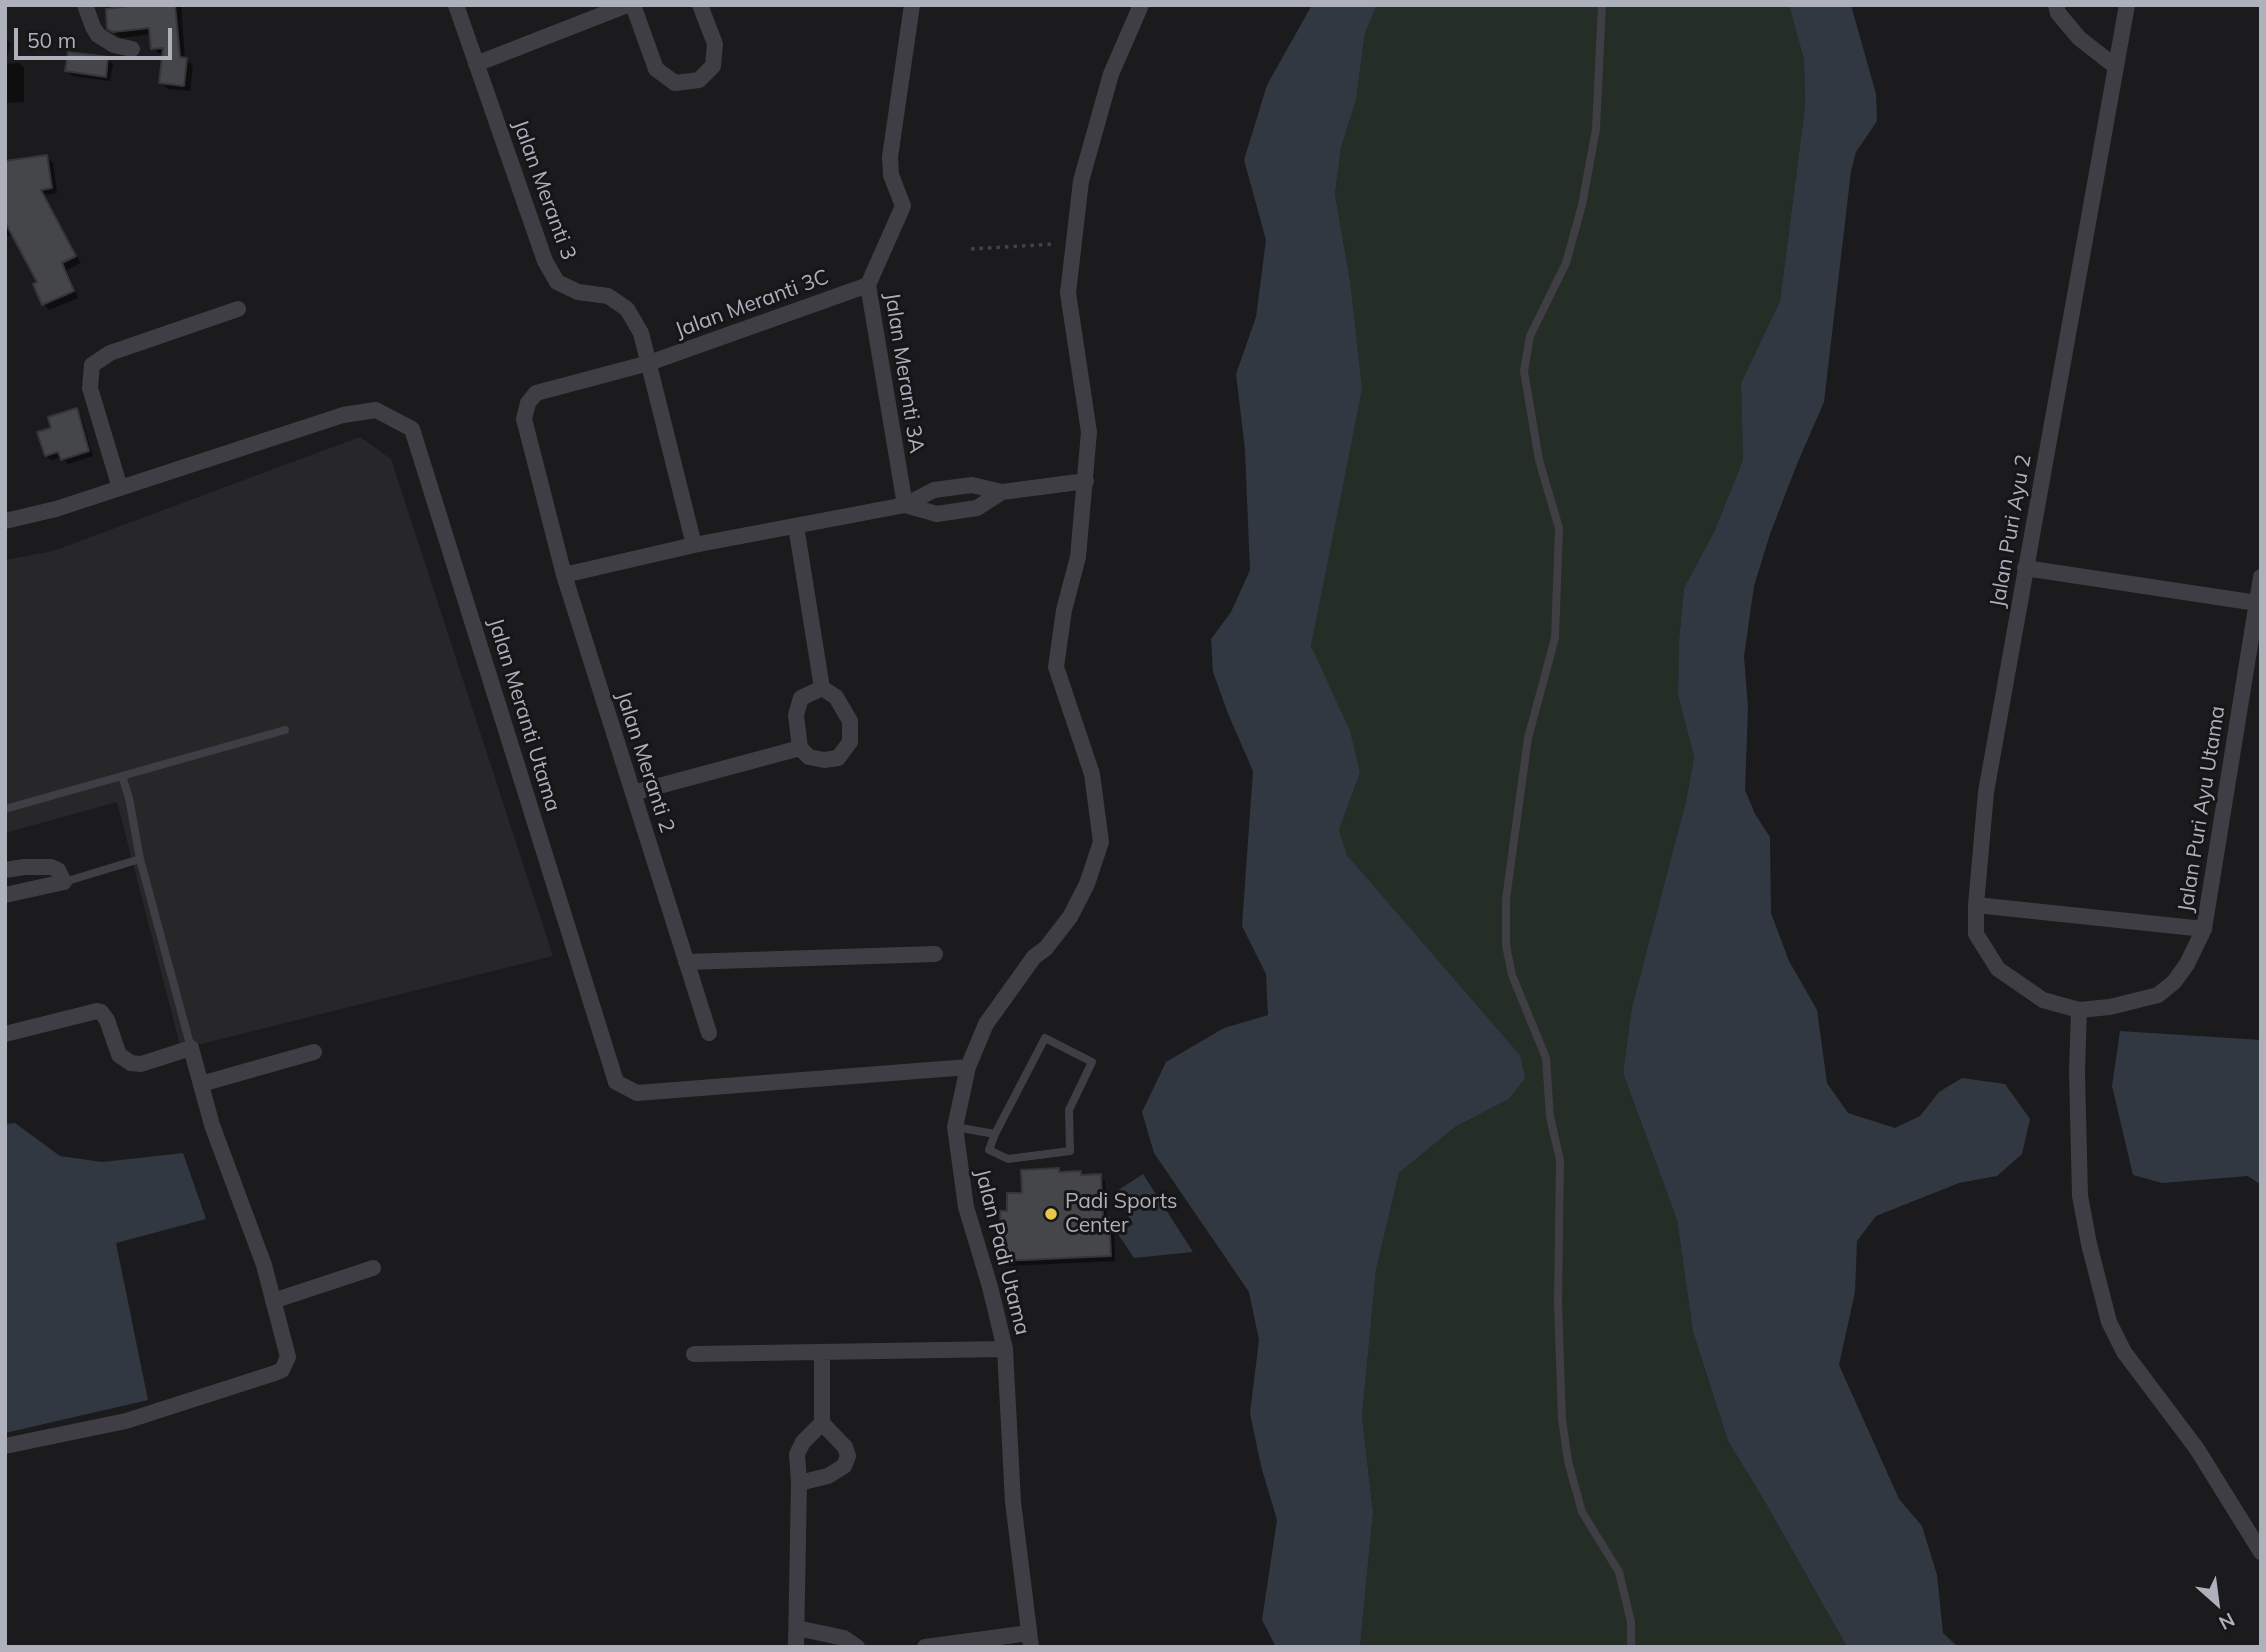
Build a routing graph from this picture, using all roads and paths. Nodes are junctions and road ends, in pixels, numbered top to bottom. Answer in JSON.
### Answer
{"nodes":[{"id":1,"x":85,"y":5,"type":"edge"},
{"id":2,"x":456,"y":5,"type":"edge"},
{"id":3,"x":627,"y":5,"type":"edge"},
{"id":4,"x":633,"y":5,"type":"edge"},
{"id":5,"x":700,"y":5,"type":"edge"},
{"id":6,"x":912,"y":5,"type":"edge"},
{"id":7,"x":1141,"y":5,"type":"edge"},
{"id":8,"x":1602,"y":5,"type":"edge"},
{"id":9,"x":2056,"y":5,"type":"edge"},
{"id":10,"x":2127,"y":5,"type":"edge"},
{"id":11,"x":132,"y":49,"type":"dead end"},
{"id":12,"x":476,"y":64,"type":"junction"},
{"id":13,"x":2116,"y":67,"type":"junction"},
{"id":14,"x":1073,"y":244,"type":"junction"},
{"id":15,"x":971,"y":249,"type":"dead end"},
{"id":16,"x":868,"y":285,"type":"junction"},
{"id":17,"x":238,"y":309,"type":"dead end"},
{"id":18,"x":649,"y":363,"type":"junction"},
{"id":19,"x":1086,"y":481,"type":"junction"},
{"id":20,"x":120,"y":488,"type":"junction"},
{"id":21,"x":1002,"y":492,"type":"junction"},
{"id":22,"x":905,"y":505,"type":"junction"},
{"id":23,"x":5,"y":521,"type":"edge"},
{"id":24,"x":796,"y":526,"type":"junction"},
{"id":25,"x":694,"y":545,"type":"junction"},
{"id":26,"x":2025,"y":568,"type":"junction"},
{"id":27,"x":564,"y":575,"type":"junction"},
{"id":28,"x":2261,"y":577,"type":"edge"},
{"id":29,"x":2257,"y":603,"type":"junction"},
{"id":30,"x":822,"y":688,"type":"junction"},
{"id":31,"x":285,"y":730,"type":"dead end"},
{"id":32,"x":800,"y":748,"type":"junction"},
{"id":33,"x":122,"y":776,"type":"junction"},
{"id":34,"x":633,"y":793,"type":"junction"},
{"id":35,"x":5,"y":810,"type":"edge"},
{"id":36,"x":140,"y":859,"type":"junction"},
{"id":37,"x":5,"y":870,"type":"edge"},
{"id":38,"x":64,"y":882,"type":"junction"},
{"id":39,"x":5,"y":895,"type":"edge"},
{"id":40,"x":1976,"y":905,"type":"junction"},
{"id":41,"x":2204,"y":929,"type":"junction"},
{"id":42,"x":935,"y":954,"type":"dead end"},
{"id":43,"x":686,"y":962,"type":"junction"},
{"id":44,"x":2079,"y":1010,"type":"junction"},
{"id":45,"x":709,"y":1033,"type":"dead end"},
{"id":46,"x":5,"y":1034,"type":"edge"},
{"id":47,"x":191,"y":1048,"type":"junction"},
{"id":48,"x":314,"y":1052,"type":"dead end"},
{"id":49,"x":968,"y":1067,"type":"junction"},
{"id":50,"x":201,"y":1084,"type":"junction"},
{"id":51,"x":955,"y":1127,"type":"junction"},
{"id":52,"x":995,"y":1134,"type":"junction"},
{"id":53,"x":373,"y":1268,"type":"dead end"},
{"id":54,"x":273,"y":1301,"type":"junction"},
{"id":55,"x":1004,"y":1349,"type":"junction"},
{"id":56,"x":822,"y":1352,"type":"junction"},
{"id":57,"x":694,"y":1354,"type":"dead end"},
{"id":58,"x":822,"y":1423,"type":"junction"},
{"id":59,"x":5,"y":1446,"type":"edge"},
{"id":60,"x":799,"y":1483,"type":"junction"},
{"id":61,"x":2261,"y":1552,"type":"edge"},
{"id":62,"x":797,"y":1628,"type":"junction"},
{"id":63,"x":1030,"y":1640,"type":"edge"},
{"id":64,"x":796,"y":1647,"type":"edge"},
{"id":65,"x":857,"y":1647,"type":"edge"},
{"id":66,"x":925,"y":1647,"type":"edge"},
{"id":67,"x":1631,"y":1647,"type":"edge"}],
"edges":[{"from":1,"to":11,"type":"street"},
{"from":2,"to":12,"type":"street","name":"Jalan Meranti 3"},
{"from":3,"to":12,"type":"street"},
{"from":4,"to":5,"type":"street"},
{"from":6,"to":16,"type":"street","name":"Jalan Meranti 3A"},
{"from":7,"to":14,"type":"street","name":"Jalan Padi Utama"},
{"from":8,"to":67,"type":"lane"},
{"from":9,"to":13,"type":"street"},
{"from":10,"to":13,"type":"street","name":"Jalan Puri Ayu 2"},
{"from":12,"to":18,"type":"street","name":"Jalan Meranti 3"},
{"from":13,"to":26,"type":"street","name":"Jalan Puri Ayu 2"},
{"from":14,"to":15,"type":"path"},
{"from":14,"to":19,"type":"street","name":"Jalan Padi Utama"},
{"from":16,"to":18,"type":"street","name":"Jalan Meranti 3C"},
{"from":16,"to":22,"type":"street","name":"Jalan Meranti 3A"},
{"from":17,"to":20,"type":"street"},
{"from":18,"to":25,"type":"street","name":"Jalan Meranti 3"},
{"from":18,"to":27,"type":"street","name":"Jalan Meranti 3C"},
{"from":19,"to":21,"type":"street"},
{"from":19,"to":49,"type":"street","name":"Jalan Padi Utama"},
{"from":20,"to":23,"type":"street","name":"Jalan Meranti Utama"},
{"from":20,"to":49,"type":"street","name":"Jalan Meranti Utama"},
{"from":21,"to":22,"type":"street"},
{"from":21,"to":22,"type":"street"},
{"from":22,"to":24,"type":"street"},
{"from":24,"to":25,"type":"street"},
{"from":24,"to":30,"type":"street"},
{"from":25,"to":27,"type":"street"},
{"from":26,"to":29,"type":"street"},
{"from":26,"to":40,"type":"street","name":"Jalan Puri Ayu 2"},
{"from":27,"to":34,"type":"street","name":"Jalan Meranti 2"},
{"from":28,"to":29,"type":"street","name":"Jalan Puri Ayu Utama"},
{"from":29,"to":41,"type":"street","name":"Jalan Puri Ayu Utama"},
{"from":30,"to":32,"type":"street"},
{"from":30,"to":32,"type":"street"},
{"from":31,"to":33,"type":"lane"},
{"from":32,"to":34,"type":"street"},
{"from":33,"to":35,"type":"lane"},
{"from":33,"to":36,"type":"lane"},
{"from":34,"to":43,"type":"street","name":"Jalan Meranti 2"},
{"from":36,"to":38,"type":"lane"},
{"from":36,"to":47,"type":"lane"},
{"from":37,"to":38,"type":"street"},
{"from":38,"to":39,"type":"street"},
{"from":40,"to":41,"type":"street"},
{"from":40,"to":44,"type":"street","name":"Jalan Puri Ayu 2"},
{"from":41,"to":44,"type":"street","name":"Jalan Puri Ayu Utama"},
{"from":42,"to":43,"type":"street"},
{"from":43,"to":45,"type":"street","name":"Jalan Meranti 2"},
{"from":44,"to":61,"type":"street"},
{"from":46,"to":47,"type":"street"},
{"from":47,"to":50,"type":"street"},
{"from":48,"to":50,"type":"street"},
{"from":49,"to":51,"type":"street","name":"Jalan Padi Utama"},
{"from":50,"to":54,"type":"street"},
{"from":51,"to":52,"type":"lane"},
{"from":51,"to":55,"type":"street","name":"Jalan Padi Utama"},
{"from":52,"to":52,"type":"lane"},
{"from":53,"to":54,"type":"street"},
{"from":54,"to":59,"type":"street"},
{"from":55,"to":56,"type":"street"},
{"from":55,"to":63,"type":"street","name":"Jalan Padi Utama"},
{"from":56,"to":57,"type":"street"},
{"from":56,"to":58,"type":"street"},
{"from":58,"to":60,"type":"street"},
{"from":58,"to":60,"type":"street"},
{"from":60,"to":62,"type":"street"},
{"from":62,"to":64,"type":"street"},
{"from":62,"to":65,"type":"street"},
{"from":63,"to":66,"type":"street"}]}
